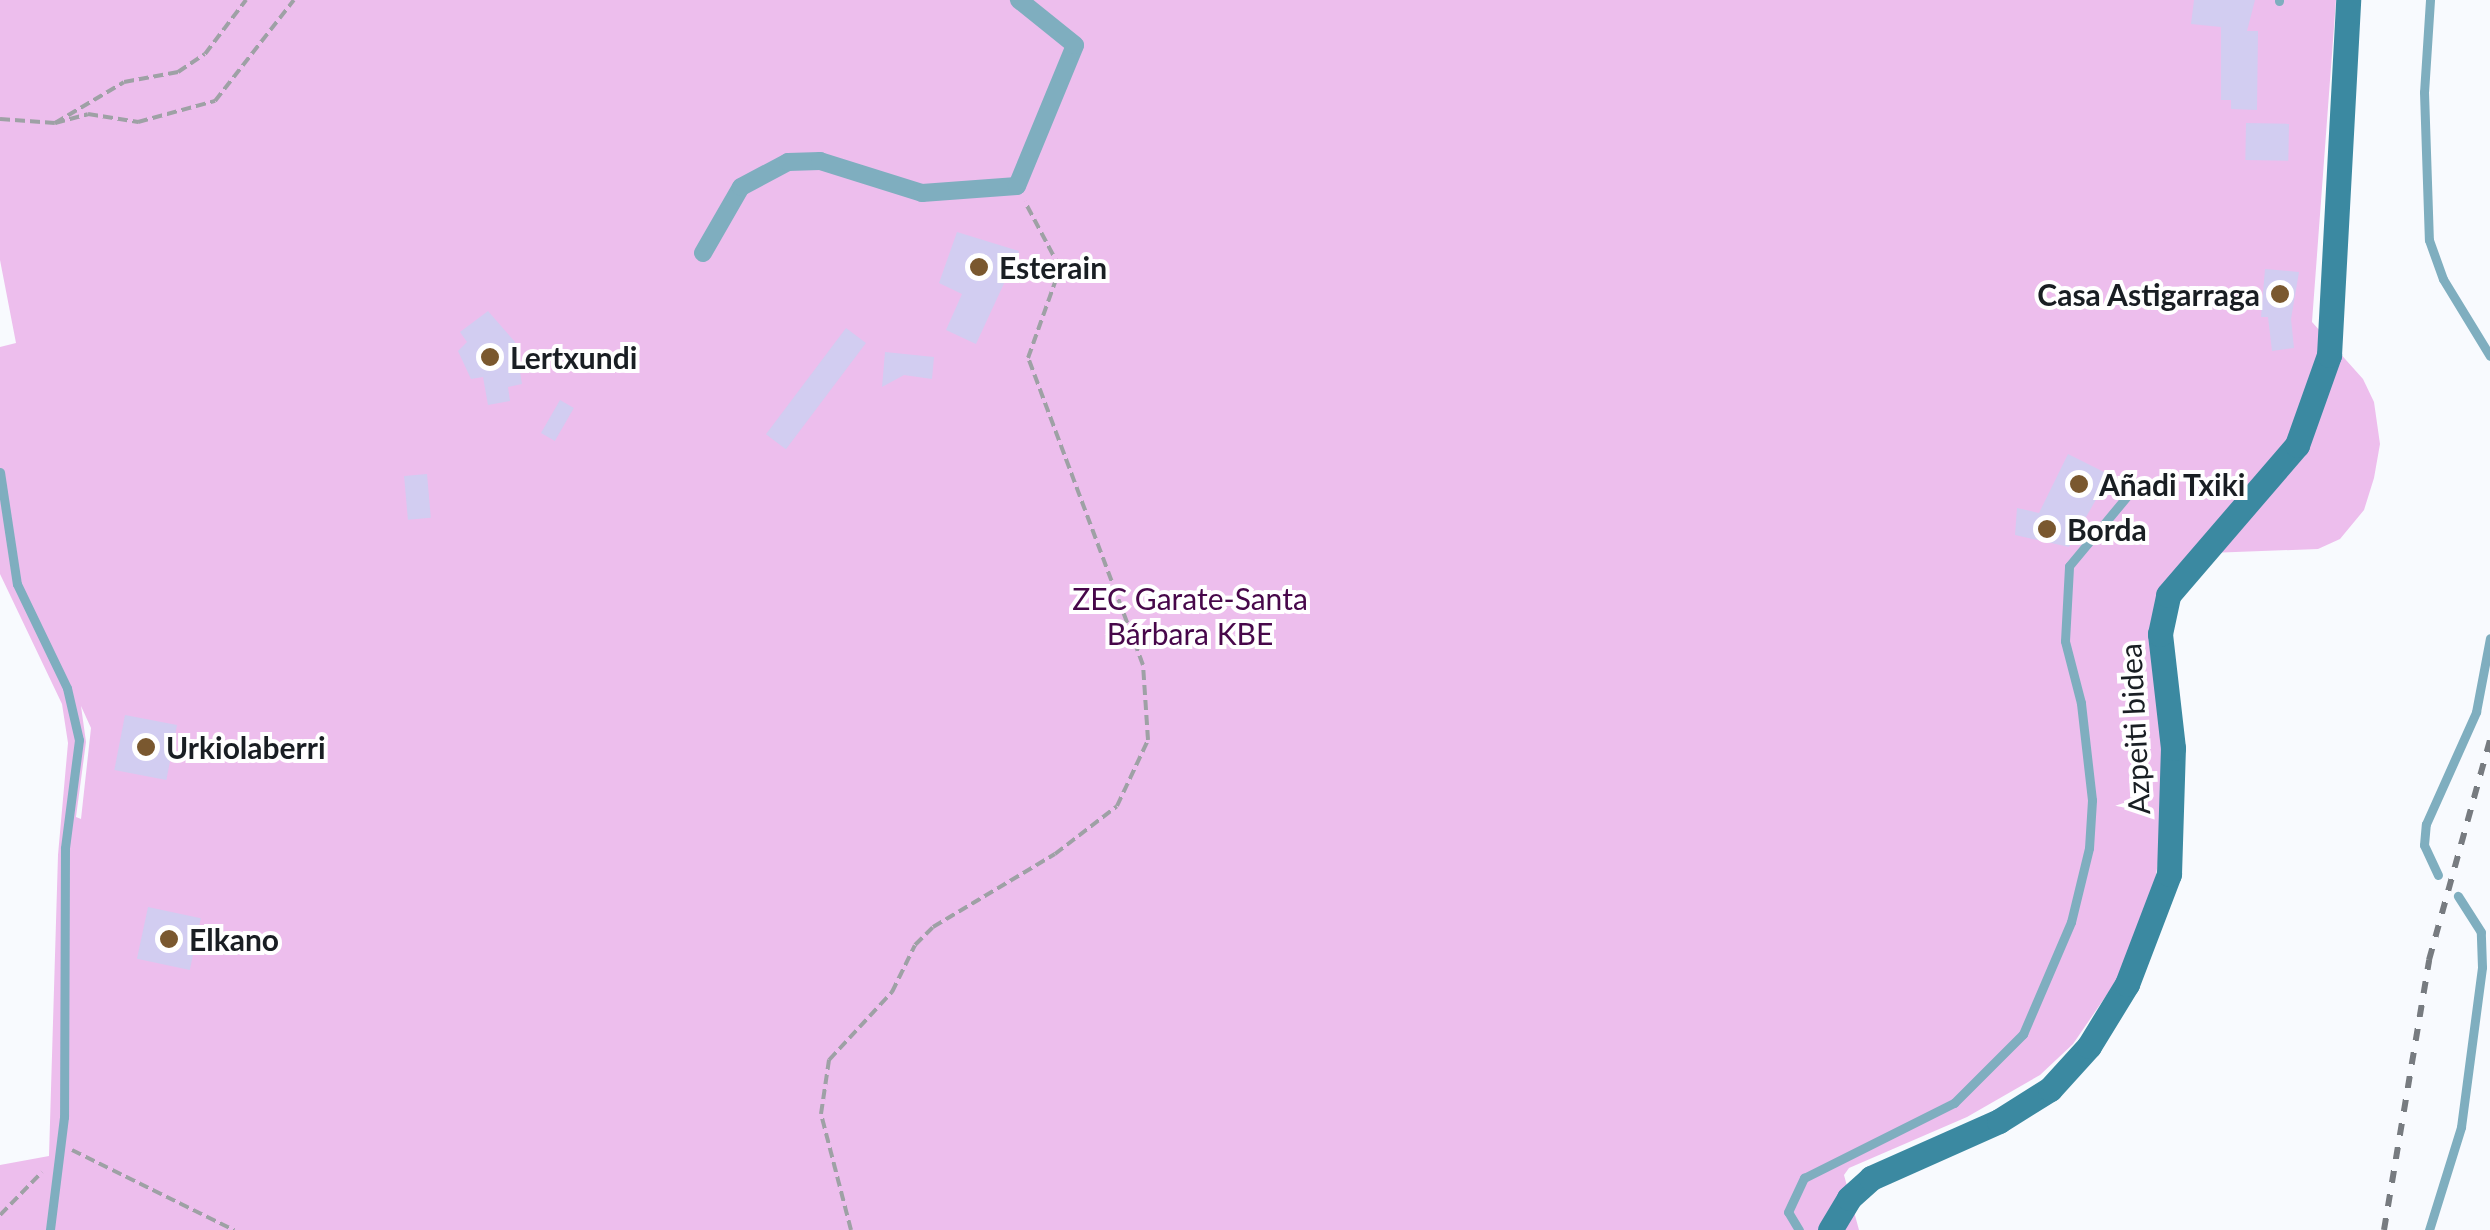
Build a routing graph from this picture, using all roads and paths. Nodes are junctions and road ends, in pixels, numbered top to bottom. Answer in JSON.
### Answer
{"nodes":[{"id":1,"x":246,"y":0,"type":"edge"},
{"id":2,"x":294,"y":0,"type":"edge"},
{"id":3,"x":1020,"y":0,"type":"edge"},
{"id":4,"x":2348,"y":0,"type":"edge"},
{"id":5,"x":2430,"y":0,"type":"edge"},
{"id":6,"x":0,"y":119,"type":"edge"},
{"id":7,"x":56,"y":123,"type":"junction"},
{"id":8,"x":1017,"y":186,"type":"junction"},
{"id":9,"x":704,"y":253,"type":"dead end"},
{"id":10,"x":2490,"y":356,"type":"edge"},
{"id":11,"x":0,"y":472,"type":"edge"},
{"id":12,"x":2138,"y":483,"type":"dead end"},
{"id":13,"x":2490,"y":638,"type":"edge"},
{"id":14,"x":2438,"y":874,"type":"dead end"},
{"id":15,"x":2458,"y":896,"type":"dead end"},
{"id":16,"x":61,"y":1146,"type":"junction"},
{"id":17,"x":59,"y":1164,"type":"junction"},
{"id":18,"x":0,"y":1215,"type":"edge"},
{"id":19,"x":50,"y":1230,"type":"edge"},
{"id":20,"x":234,"y":1230,"type":"edge"},
{"id":21,"x":852,"y":1230,"type":"edge"},
{"id":22,"x":1799,"y":1230,"type":"edge"},
{"id":23,"x":1830,"y":1230,"type":"edge"},
{"id":24,"x":2429,"y":1230,"type":"edge"}],
"edges":[{"from":1,"to":7,"type":"path"},
{"from":2,"to":7,"type":"path"},
{"from":3,"to":8,"type":"street"},
{"from":4,"to":23,"type":"main road","name":"Azpeiti bidea"},
{"from":5,"to":10,"type":"lane"},
{"from":6,"to":7,"type":"path"},
{"from":8,"to":9,"type":"street"},
{"from":8,"to":21,"type":"path"},
{"from":11,"to":16,"type":"lane"},
{"from":12,"to":22,"type":"lane"},
{"from":13,"to":14,"type":"lane"},
{"from":15,"to":24,"type":"lane"},
{"from":16,"to":17,"type":"lane"},
{"from":16,"to":20,"type":"path"},
{"from":17,"to":18,"type":"path"},
{"from":17,"to":19,"type":"lane"}]}
